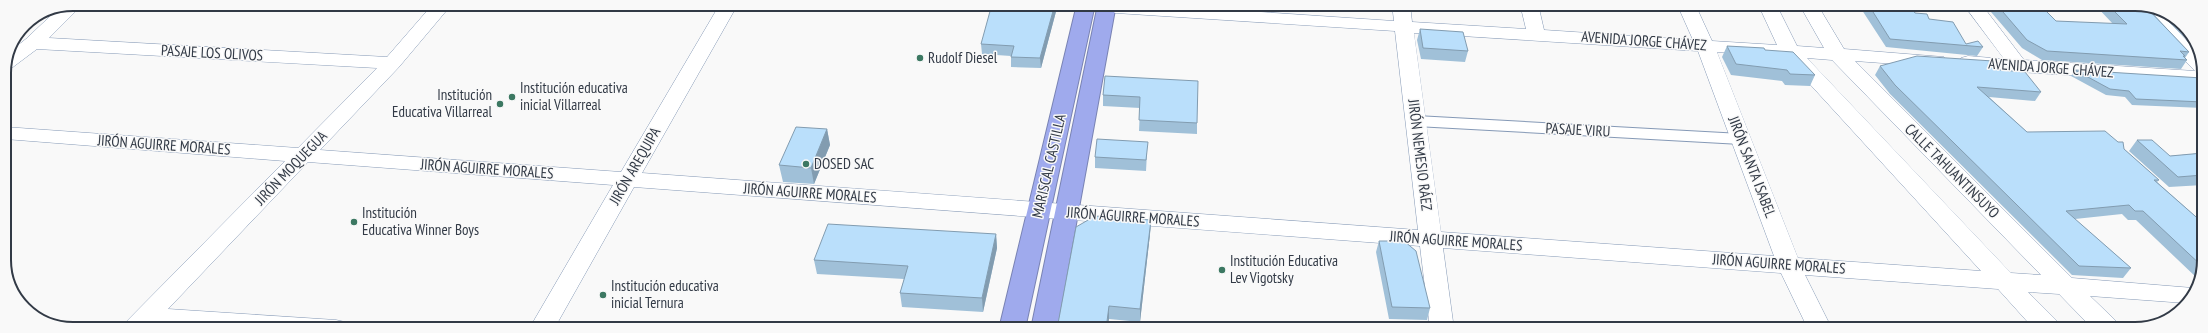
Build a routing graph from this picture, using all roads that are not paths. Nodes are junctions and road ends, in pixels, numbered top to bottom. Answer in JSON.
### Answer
{"nodes":[{"id":1,"x":437,"y":11,"type":"edge"},
{"id":2,"x":725,"y":11,"type":"edge"},
{"id":3,"x":1085,"y":11,"type":"edge"},
{"id":4,"x":1106,"y":11,"type":"edge"},
{"id":5,"x":1181,"y":11,"type":"edge"},
{"id":6,"x":1402,"y":11,"type":"edge"},
{"id":7,"x":1531,"y":11,"type":"edge"},
{"id":8,"x":1689,"y":11,"type":"edge"},
{"id":9,"x":1770,"y":11,"type":"edge"},
{"id":10,"x":1812,"y":11,"type":"edge"},
{"id":11,"x":1978,"y":11,"type":"edge"},
{"id":12,"x":66,"y":12,"type":"edge"},
{"id":13,"x":2148,"y":13,"type":"edge"},
{"id":14,"x":1404,"y":26,"type":"junction"},
{"id":15,"x":1536,"y":34,"type":"junction"},
{"id":16,"x":33,"y":43,"type":"junction"},
{"id":17,"x":1705,"y":45,"type":"junction"},
{"id":18,"x":1789,"y":50,"type":"junction"},
{"id":19,"x":1837,"y":54,"type":"junction"},
{"id":20,"x":13,"y":58,"type":"edge"},
{"id":21,"x":2196,"y":61,"type":"edge"},
{"id":22,"x":392,"y":63,"type":"junction"},
{"id":23,"x":2019,"y":66,"type":"junction"},
{"id":24,"x":2197,"y":77,"type":"edge"},
{"id":25,"x":1416,"y":121,"type":"junction"},
{"id":26,"x":11,"y":133,"type":"edge"},
{"id":27,"x":1741,"y":139,"type":"junction"},
{"id":28,"x":303,"y":155,"type":"junction"},
{"id":29,"x":627,"y":179,"type":"junction"},
{"id":30,"x":1039,"y":210,"type":"junction"},
{"id":31,"x":1067,"y":213,"type":"junction"},
{"id":32,"x":1431,"y":239,"type":"junction"},
{"id":33,"x":1789,"y":265,"type":"junction"},
{"id":34,"x":2005,"y":281,"type":"junction"},
{"id":35,"x":2066,"y":286,"type":"junction"},
{"id":36,"x":2186,"y":295,"type":"edge"},
{"id":37,"x":142,"y":322,"type":"edge"},
{"id":38,"x":545,"y":322,"type":"edge"},
{"id":39,"x":1014,"y":322,"type":"edge"},
{"id":40,"x":1045,"y":322,"type":"edge"},
{"id":41,"x":1441,"y":322,"type":"edge"},
{"id":42,"x":1817,"y":322,"type":"edge"},
{"id":43,"x":2043,"y":322,"type":"edge"},
{"id":44,"x":2101,"y":322,"type":"edge"}],
"edges":[{"from":1,"to":22,"type":"street","name":"JIRÓN MOQUEGUA"},
{"from":2,"to":29,"type":"street","name":"JIRÓN AREQUIPA"},
{"from":3,"to":30,"type":"highway","name":"MARISCAL CASTILLA"},
{"from":4,"to":31,"type":"highway","name":"MARISCAL CASTILLA"},
{"from":5,"to":14,"type":"street","name":"AVENIDA JORGE CHÁVEZ"},
{"from":6,"to":14,"type":"street","name":"JIRÓN NEMESIO RÁEZ"},
{"from":7,"to":15,"type":"street"},
{"from":8,"to":17,"type":"street","name":"JIRÓN SANTA ISABEL"},
{"from":9,"to":18,"type":"street"},
{"from":10,"to":19,"type":"street","name":"CALLE TAHUANTINSUYO"},
{"from":11,"to":23,"type":"street"},
{"from":12,"to":16,"type":"street"},
{"from":13,"to":21,"type":"street"},
{"from":14,"to":15,"type":"street","name":"AVENIDA JORGE CHÁVEZ"},
{"from":14,"to":25,"type":"street","name":"JIRÓN NEMESIO RÁEZ"},
{"from":15,"to":17,"type":"street","name":"AVENIDA JORGE CHÁVEZ"},
{"from":16,"to":20,"type":"street"},
{"from":16,"to":22,"type":"street","name":"PASAJE LOS OLIVOS"},
{"from":17,"to":18,"type":"street","name":"AVENIDA JORGE CHÁVEZ"},
{"from":17,"to":27,"type":"street","name":"JIRÓN SANTA ISABEL"},
{"from":18,"to":19,"type":"street","name":"AVENIDA JORGE CHÁVEZ"},
{"from":18,"to":34,"type":"street"},
{"from":19,"to":23,"type":"street","name":"AVENIDA JORGE CHÁVEZ"},
{"from":19,"to":35,"type":"street","name":"CALLE TAHUANTINSUYO"},
{"from":22,"to":28,"type":"street","name":"JIRÓN MOQUEGUA"},
{"from":23,"to":24,"type":"street","name":"AVENIDA JORGE CHÁVEZ"},
{"from":25,"to":27,"type":"lane","name":"PASAJE VIRU"},
{"from":25,"to":32,"type":"street","name":"JIRÓN NEMESIO RÁEZ"},
{"from":26,"to":28,"type":"street","name":"JIRÓN AGUIRRE MORALES"},
{"from":27,"to":33,"type":"street","name":"JIRÓN SANTA ISABEL"},
{"from":28,"to":29,"type":"street","name":"JIRÓN AGUIRRE MORALES"},
{"from":28,"to":37,"type":"street","name":"JIRÓN MOQUEGUA"},
{"from":29,"to":30,"type":"street","name":"JIRÓN AGUIRRE MORALES"},
{"from":29,"to":38,"type":"street","name":"JIRÓN AREQUIPA"},
{"from":30,"to":31,"type":"street","name":"JIRÓN AGUIRRE MORALES"},
{"from":30,"to":39,"type":"highway","name":"MARISCAL CASTILLA"},
{"from":31,"to":32,"type":"street","name":"JIRÓN AGUIRRE MORALES"},
{"from":31,"to":40,"type":"highway","name":"MARISCAL CASTILLA"},
{"from":32,"to":33,"type":"street","name":"JIRÓN AGUIRRE MORALES"},
{"from":32,"to":41,"type":"street","name":"JIRÓN NEMESIO RÁEZ"},
{"from":33,"to":34,"type":"street","name":"JIRÓN AGUIRRE MORALES"},
{"from":33,"to":42,"type":"street","name":"JIRÓN SANTA ISABEL"},
{"from":34,"to":35,"type":"street","name":"JIRÓN AGUIRRE MORALES"},
{"from":34,"to":43,"type":"street"},
{"from":35,"to":36,"type":"street","name":"JIRÓN AGUIRRE MORALES"},
{"from":35,"to":44,"type":"street","name":"CALLE TAHUANTINSUYO"}]}
